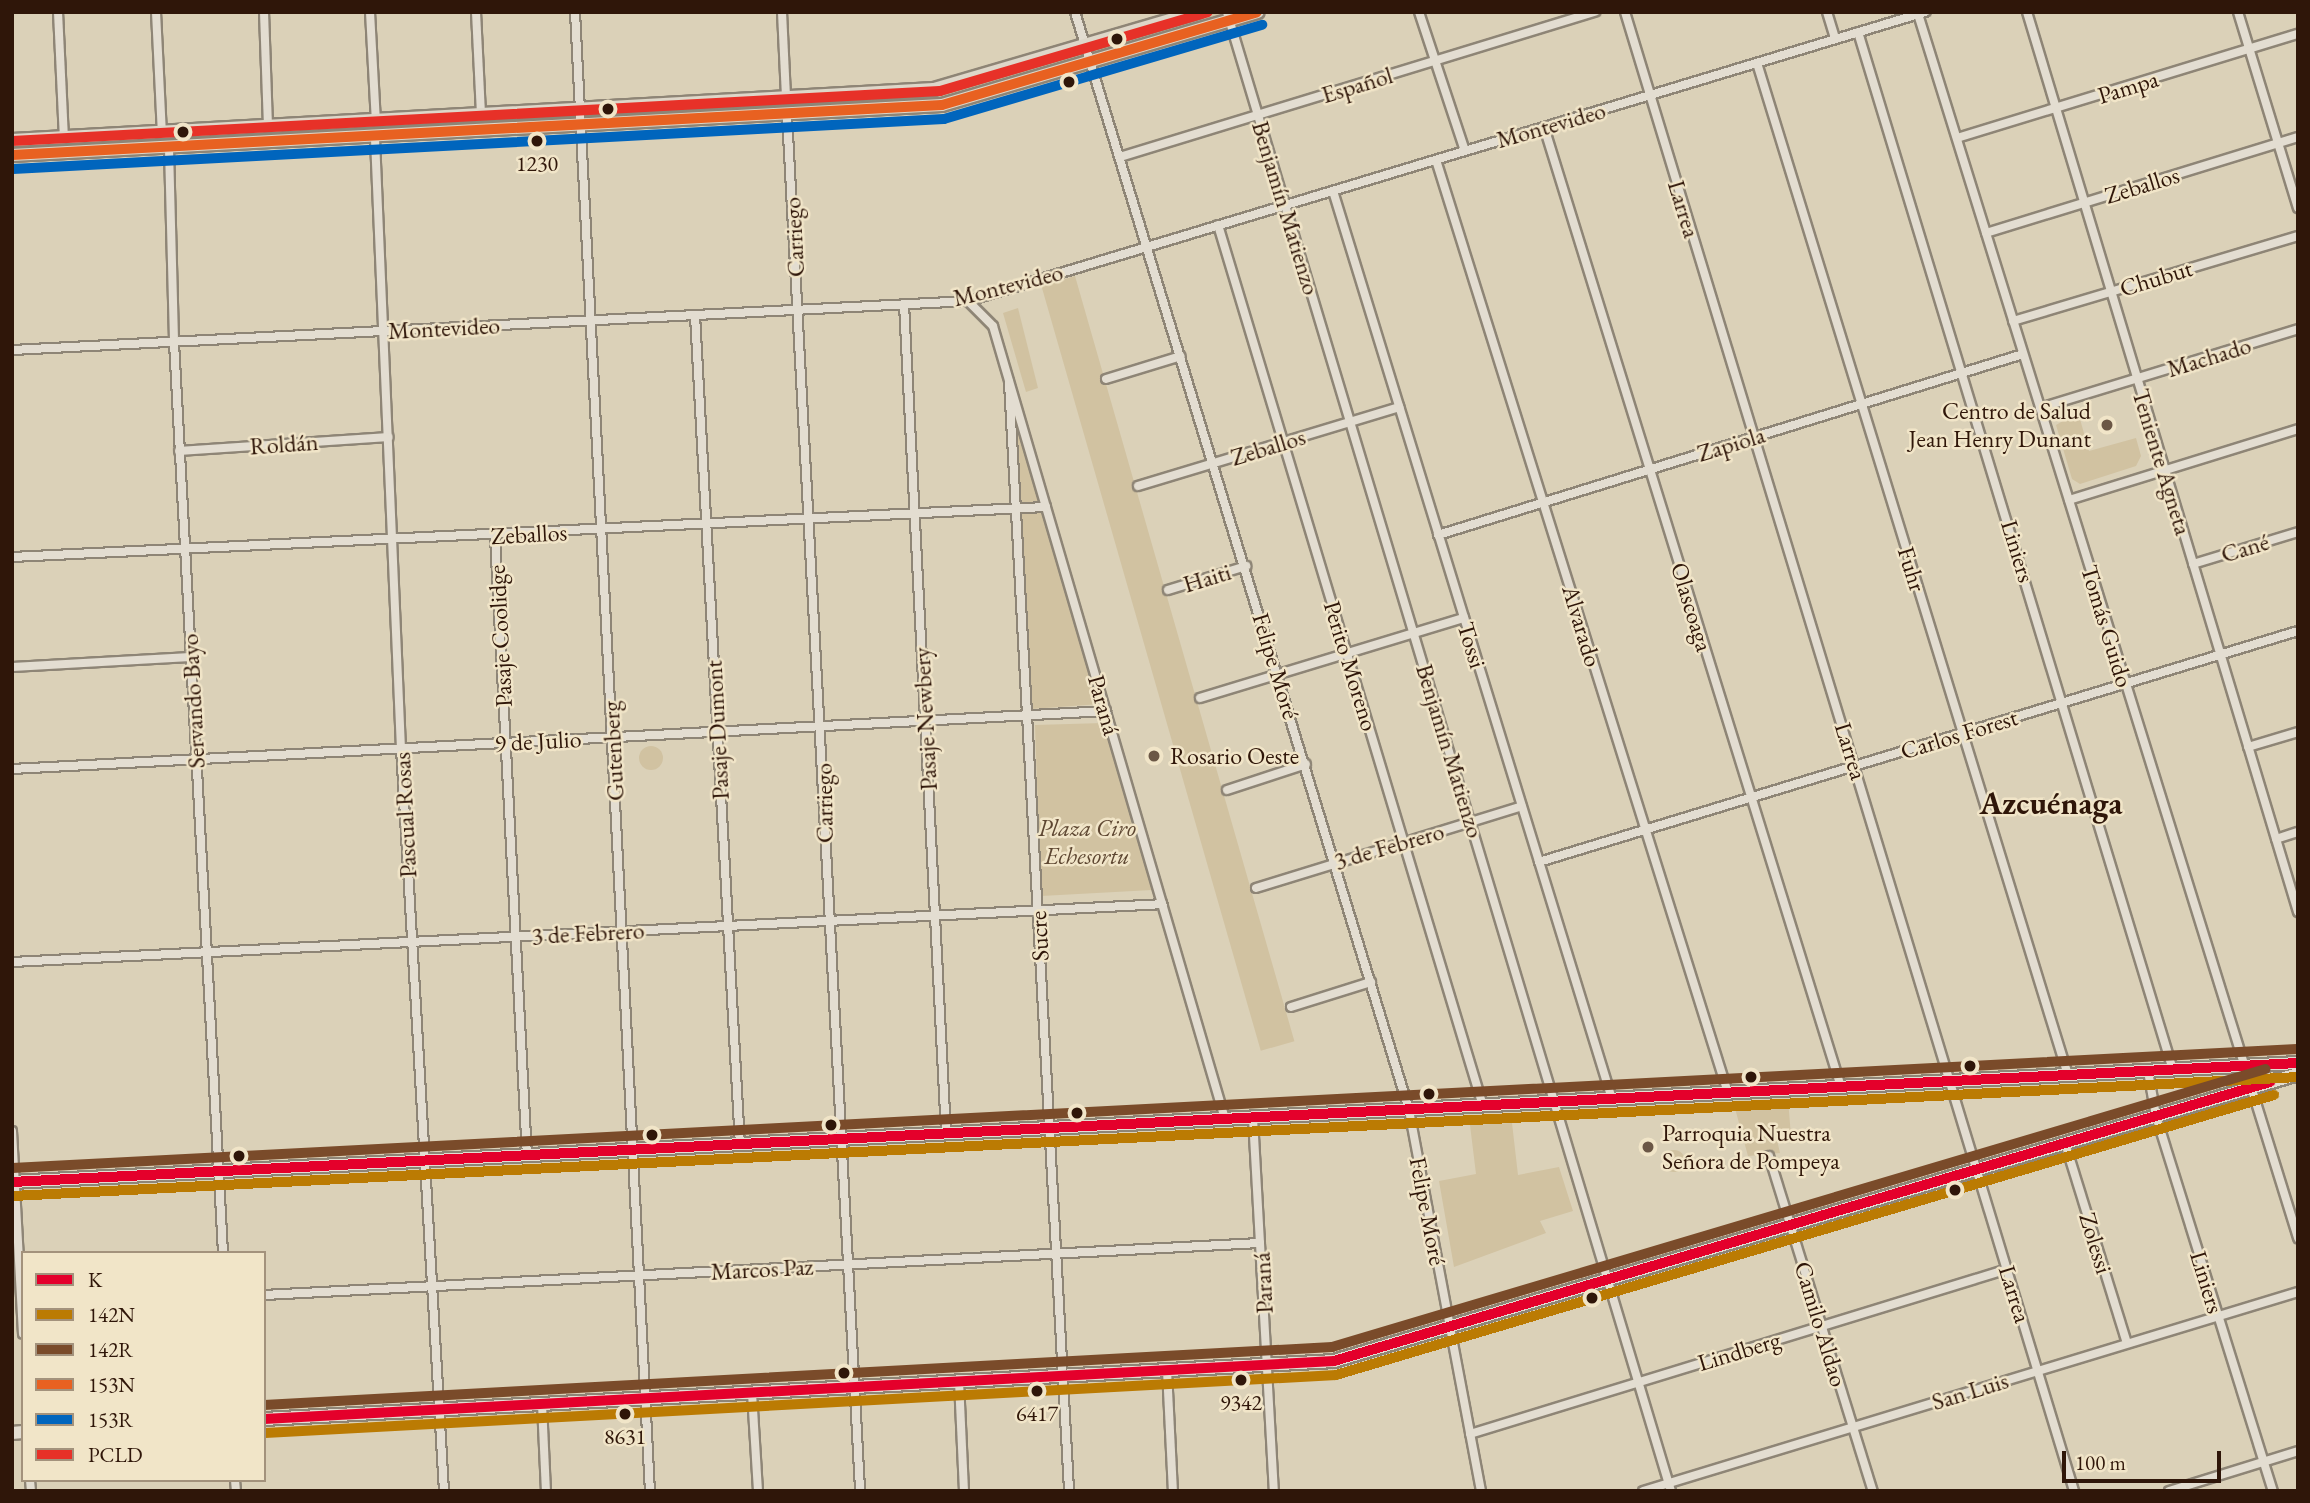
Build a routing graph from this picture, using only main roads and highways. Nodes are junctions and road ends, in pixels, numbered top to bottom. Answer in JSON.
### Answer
{"nodes":[{"id":1,"x":1198,"y":12,"type":"edge"},
{"id":2,"x":1258,"y":12,"type":"edge"},
{"id":3,"x":1228,"y":17,"type":"edge"},
{"id":4,"x":12,"y":140,"type":"edge"},
{"id":5,"x":12,"y":155,"type":"edge"},
{"id":6,"x":2298,"y":1063,"type":"edge"},
{"id":7,"x":2298,"y":1074,"type":"edge"},
{"id":8,"x":14,"y":1182,"type":"edge"},
{"id":9,"x":266,"y":1419,"type":"edge"}],
"edges":[{"from":1,"to":4,"type":"main road"},
{"from":2,"to":3,"type":"main road"},
{"from":3,"to":5,"type":"main road"},
{"from":6,"to":8,"type":"main road"},
{"from":7,"to":9,"type":"main road"}]}
